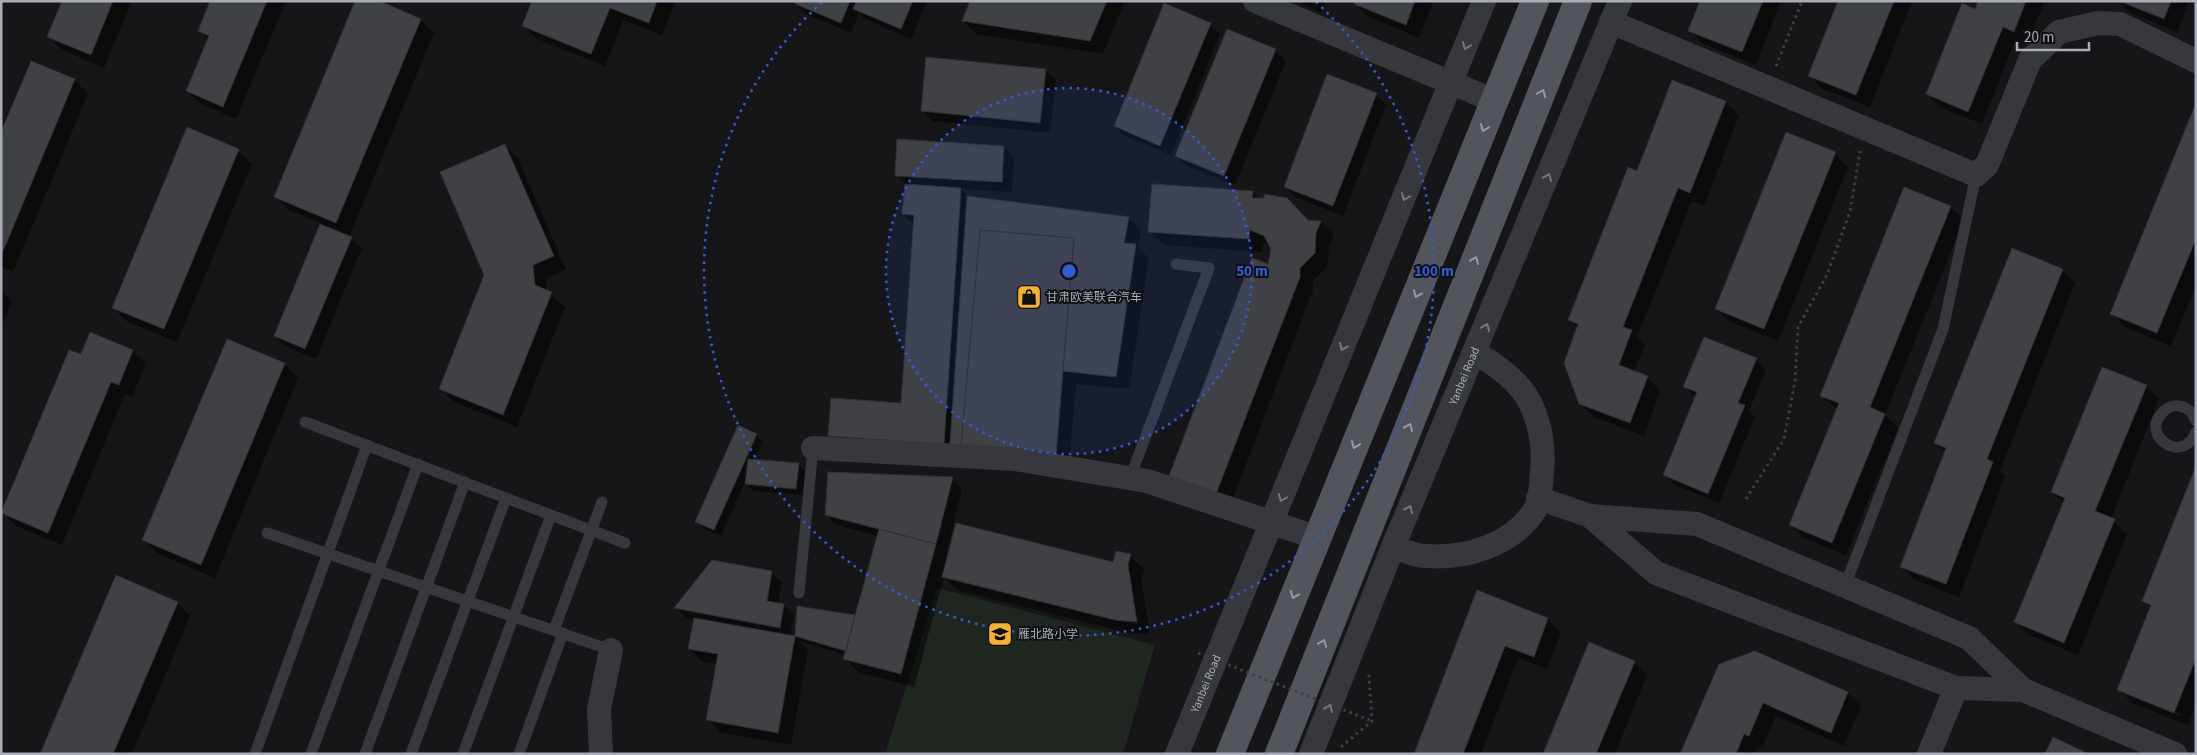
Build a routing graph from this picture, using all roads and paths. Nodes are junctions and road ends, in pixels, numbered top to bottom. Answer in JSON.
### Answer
{"nodes":[{"id":1,"x":1255,"y":1,"type":"edge"},
{"id":2,"x":1484,"y":1,"type":"edge"},
{"id":3,"x":1535,"y":1,"type":"edge"},
{"id":4,"x":1578,"y":1,"type":"edge"},
{"id":5,"x":1802,"y":1,"type":"edge"},
{"id":6,"x":1616,"y":12,"type":"edge"},
{"id":7,"x":2196,"y":62,"type":"edge"},
{"id":8,"x":1451,"y":83,"type":"junction"},
{"id":9,"x":1767,"y":87,"type":"junction"},
{"id":10,"x":1495,"y":101,"type":"junction"},
{"id":11,"x":1863,"y":128,"type":"junction"},
{"id":12,"x":1976,"y":175,"type":"junction"},
{"id":13,"x":1176,"y":264,"type":"dead end"},
{"id":14,"x":1476,"y":353,"type":"junction"},
{"id":15,"x":2196,"y":420,"type":"edge"},
{"id":16,"x":305,"y":422,"type":"dead end"},
{"id":17,"x":2195,"y":434,"type":"edge"},
{"id":18,"x":367,"y":445,"type":"junction"},
{"id":19,"x":813,"y":448,"type":"joint"},
{"id":20,"x":418,"y":464,"type":"junction"},
{"id":21,"x":1130,"y":478,"type":"junction"},
{"id":22,"x":465,"y":482,"type":"junction"},
{"id":23,"x":506,"y":498,"type":"junction"},
{"id":24,"x":1538,"y":498,"type":"junction"},
{"id":25,"x":1746,"y":499,"type":"dead end"},
{"id":26,"x":602,"y":502,"type":"dead end"},
{"id":27,"x":551,"y":514,"type":"junction"},
{"id":28,"x":1590,"y":516,"type":"junction"},
{"id":29,"x":1272,"y":522,"type":"junction"},
{"id":30,"x":592,"y":530,"type":"junction"},
{"id":31,"x":267,"y":533,"type":"dead end"},
{"id":32,"x":1318,"y":538,"type":"junction"},
{"id":33,"x":626,"y":543,"type":"dead end"},
{"id":34,"x":1393,"y":547,"type":"junction"},
{"id":35,"x":328,"y":554,"type":"junction"},
{"id":36,"x":377,"y":570,"type":"junction"},
{"id":37,"x":1844,"y":586,"type":"junction"},
{"id":38,"x":426,"y":587,"type":"junction"},
{"id":39,"x":799,"y":593,"type":"dead end"},
{"id":40,"x":468,"y":601,"type":"junction"},
{"id":41,"x":514,"y":616,"type":"junction"},
{"id":42,"x":558,"y":632,"type":"junction"},
{"id":43,"x":611,"y":650,"type":"joint"},
{"id":44,"x":1198,"y":653,"type":"dead end"},
{"id":45,"x":1956,"y":688,"type":"junction"},
{"id":46,"x":2023,"y":690,"type":"junction"},
{"id":47,"x":1372,"y":721,"type":"dead end"},
{"id":48,"x":255,"y":754,"type":"edge"},
{"id":49,"x":312,"y":754,"type":"edge"},
{"id":50,"x":365,"y":754,"type":"edge"},
{"id":51,"x":411,"y":754,"type":"edge"},
{"id":52,"x":463,"y":754,"type":"edge"},
{"id":53,"x":518,"y":754,"type":"edge"},
{"id":54,"x":601,"y":754,"type":"edge"},
{"id":55,"x":1177,"y":754,"type":"edge"},
{"id":56,"x":1230,"y":754,"type":"edge"},
{"id":57,"x":1279,"y":754,"type":"edge"},
{"id":58,"x":1311,"y":754,"type":"edge"},
{"id":59,"x":1929,"y":754,"type":"edge"},
{"id":60,"x":2175,"y":754,"type":"edge"}],
"edges":[{"from":1,"to":8,"type":"street"},
{"from":2,"to":8,"type":"street","name":"Yanbei Road","one_way":true},
{"from":3,"to":10,"type":"main road"},
{"from":57,"to":4,"type":"main road","one_way":true},
{"from":5,"to":9,"type":"path"},
{"from":6,"to":9,"type":"street"},
{"from":14,"to":6,"type":"street","name":"Yanbei Road","one_way":true},
{"from":7,"to":12,"type":"street"},
{"from":8,"to":10,"type":"street"},
{"from":8,"to":29,"type":"street","name":"Yanbei Road","one_way":true},
{"from":9,"to":11,"type":"street"},
{"from":10,"to":32,"type":"main road","one_way":true},
{"from":11,"to":12,"type":"street"},
{"from":11,"to":25,"type":"path"},
{"from":12,"to":37,"type":"lane"},
{"from":13,"to":21,"type":"lane"},
{"from":14,"to":24,"type":"street"},
{"from":34,"to":14,"type":"street","name":"Yanbei Road","one_way":true},
{"from":15,"to":17,"type":"lane"},
{"from":16,"to":18,"type":"lane"},
{"from":18,"to":20,"type":"lane"},
{"from":18,"to":35,"type":"lane"},
{"from":19,"to":21,"type":"street"},
{"from":19,"to":39,"type":"lane"},
{"from":20,"to":22,"type":"lane"},
{"from":20,"to":36,"type":"lane"},
{"from":21,"to":29,"type":"street"},
{"from":22,"to":23,"type":"lane"},
{"from":22,"to":38,"type":"lane"},
{"from":23,"to":27,"type":"lane"},
{"from":23,"to":40,"type":"lane"},
{"from":24,"to":28,"type":"street"},
{"from":24,"to":34,"type":"street"},
{"from":26,"to":30,"type":"lane"},
{"from":27,"to":30,"type":"lane"},
{"from":27,"to":41,"type":"lane"},
{"from":28,"to":37,"type":"street"},
{"from":28,"to":45,"type":"street"},
{"from":29,"to":32,"type":"street"},
{"from":29,"to":55,"type":"street","name":"Yanbei Road"},
{"from":30,"to":33,"type":"lane"},
{"from":30,"to":42,"type":"lane"},
{"from":31,"to":35,"type":"lane"},
{"from":32,"to":56,"type":"main road","one_way":true},
{"from":58,"to":34,"type":"street","name":"Yanbei Road","one_way":true},
{"from":35,"to":36,"type":"lane"},
{"from":35,"to":48,"type":"lane"},
{"from":36,"to":38,"type":"lane"},
{"from":36,"to":49,"type":"lane"},
{"from":37,"to":46,"type":"street"},
{"from":38,"to":40,"type":"lane"},
{"from":38,"to":50,"type":"lane"},
{"from":40,"to":41,"type":"lane"},
{"from":40,"to":51,"type":"lane"},
{"from":41,"to":42,"type":"lane"},
{"from":41,"to":52,"type":"lane"},
{"from":42,"to":43,"type":"lane"},
{"from":42,"to":53,"type":"lane"},
{"from":43,"to":54,"type":"street"},
{"from":44,"to":47,"type":"path","bridge":true},
{"from":45,"to":46,"type":"street"},
{"from":45,"to":59,"type":"street"},
{"from":46,"to":60,"type":"street"}]}
